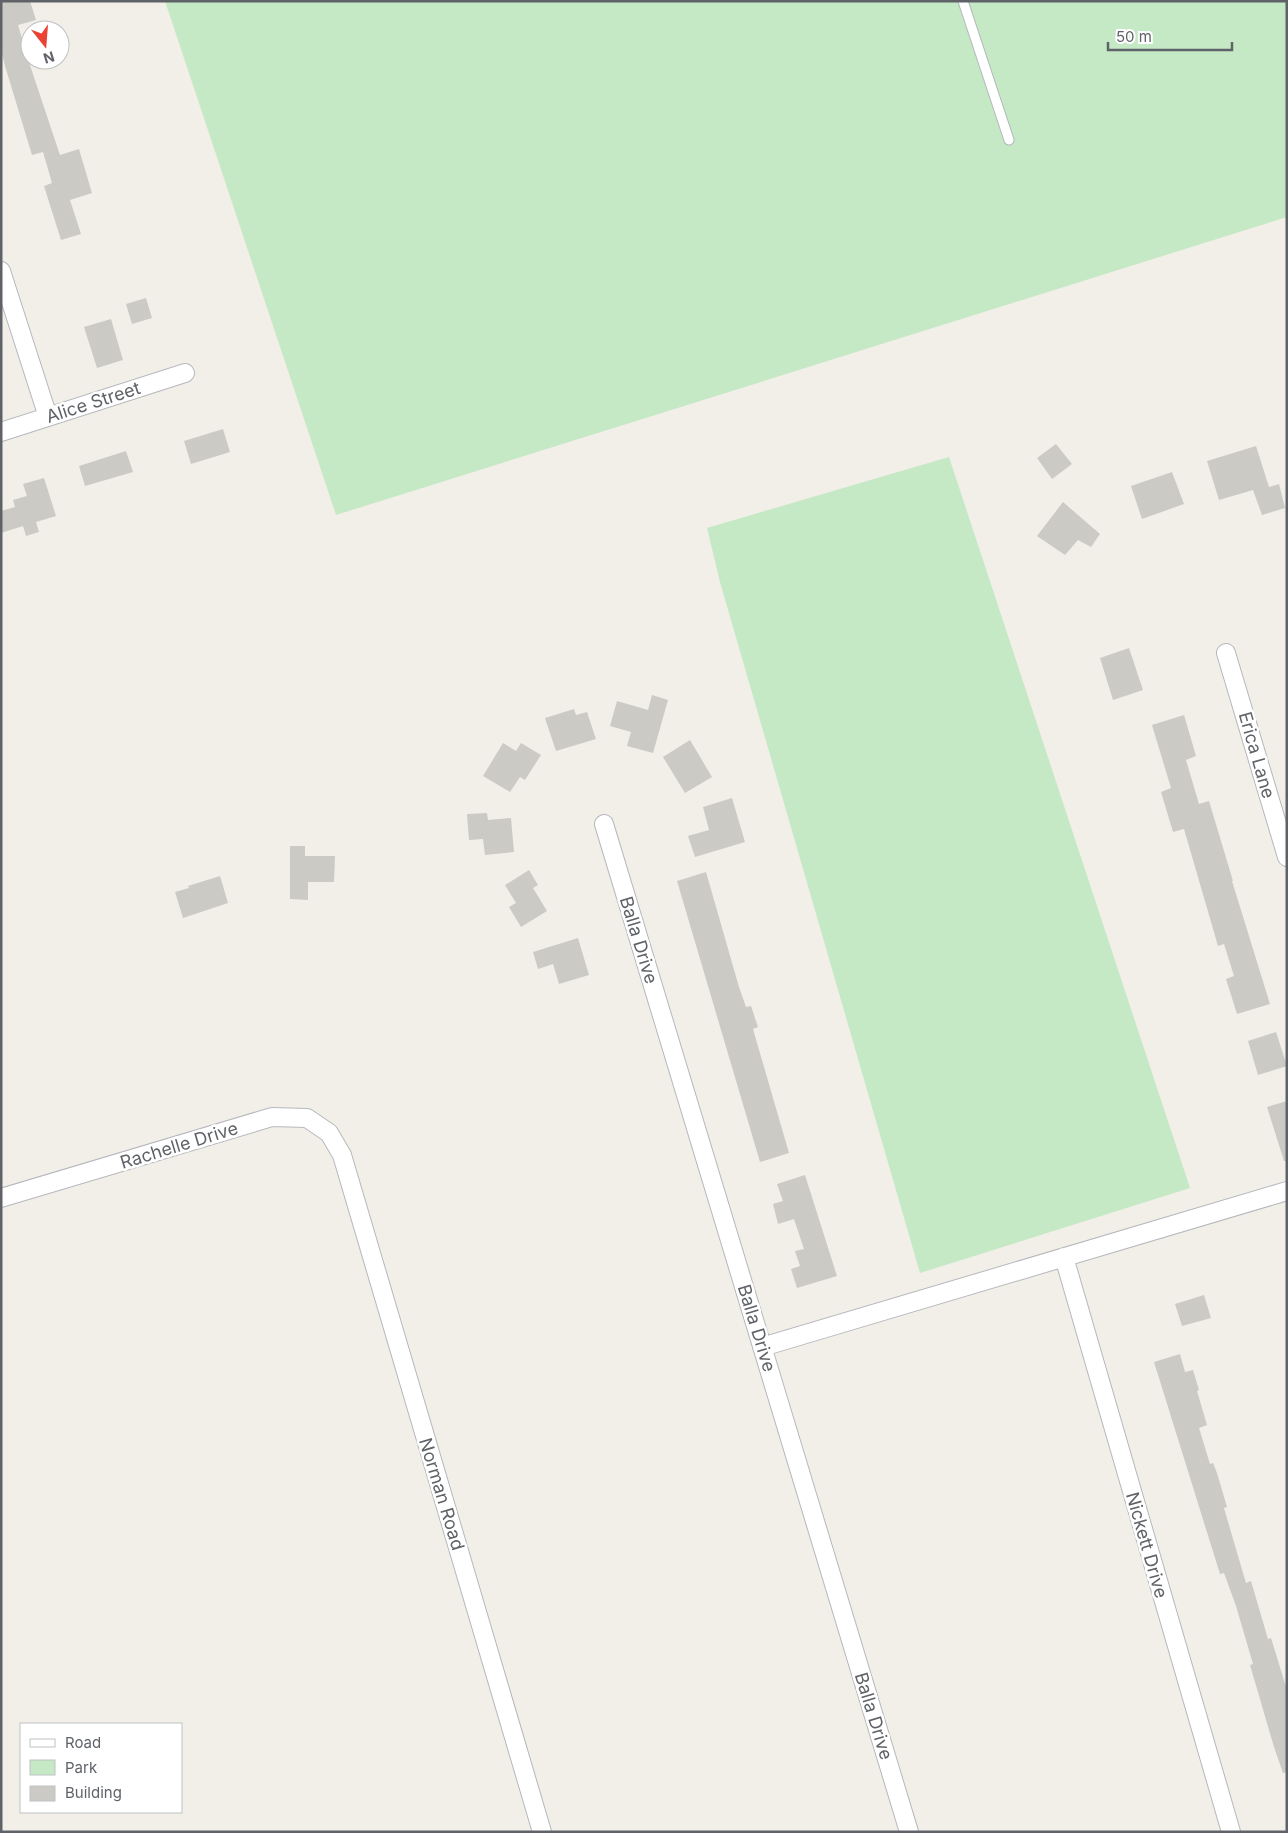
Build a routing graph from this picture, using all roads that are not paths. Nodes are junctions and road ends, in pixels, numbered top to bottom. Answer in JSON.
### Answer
{"nodes":[{"id":1,"x":963,"y":1,"type":"edge"},
{"id":2,"x":1009,"y":140,"type":"dead end"},
{"id":3,"x":1,"y":271,"type":"edge"},
{"id":4,"x":185,"y":373,"type":"dead end"},
{"id":5,"x":48,"y":417,"type":"junction"},
{"id":6,"x":1,"y":432,"type":"edge"},
{"id":7,"x":1226,"y":654,"type":"dead end"},
{"id":8,"x":604,"y":824,"type":"dead end"},
{"id":9,"x":1287,"y":857,"type":"edge"},
{"id":10,"x":342,"y":1155,"type":"joint"},
{"id":11,"x":1287,"y":1191,"type":"edge"},
{"id":12,"x":1,"y":1198,"type":"edge"},
{"id":13,"x":1064,"y":1257,"type":"junction"},
{"id":14,"x":762,"y":1347,"type":"junction"},
{"id":15,"x":542,"y":1832,"type":"edge"},
{"id":16,"x":909,"y":1832,"type":"edge"},
{"id":17,"x":1231,"y":1832,"type":"edge"}],
"edges":[{"from":1,"to":2,"type":"lane"},
{"from":3,"to":5,"type":"street"},
{"from":4,"to":5,"type":"street","name":"Alice Street"},
{"from":5,"to":6,"type":"street","name":"Alice Street"},
{"from":7,"to":9,"type":"street","name":"Erica Lane"},
{"from":8,"to":14,"type":"street","name":"Balla Drive"},
{"from":10,"to":12,"type":"street","name":"Rachelle Drive"},
{"from":10,"to":15,"type":"street","name":"Norman Road"},
{"from":11,"to":13,"type":"street"},
{"from":13,"to":14,"type":"street"},
{"from":13,"to":17,"type":"street","name":"Nickett Drive"},
{"from":14,"to":16,"type":"street","name":"Balla Drive"}]}
